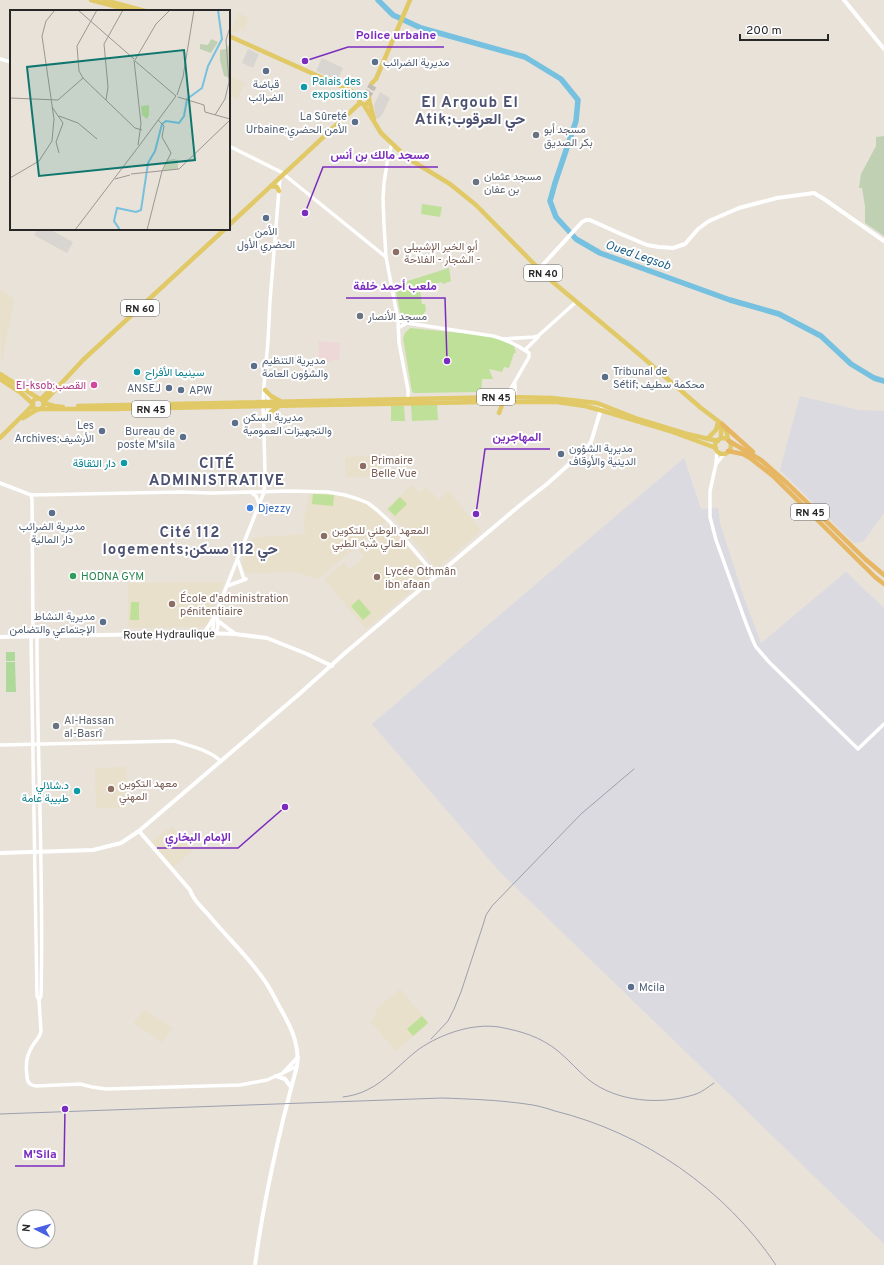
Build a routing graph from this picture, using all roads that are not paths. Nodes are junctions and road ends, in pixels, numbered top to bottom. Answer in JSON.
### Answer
{"nodes":[{"id":1,"x":90,"y":0,"type":"edge"},
{"id":2,"x":104,"y":0,"type":"edge"},
{"id":3,"x":410,"y":0,"type":"edge"},
{"id":4,"x":844,"y":0,"type":"edge"},
{"id":5,"x":129,"y":10,"type":"edge"},
{"id":6,"x":140,"y":10,"type":"edge"},
{"id":7,"x":230,"y":37,"type":"edge"},
{"id":8,"x":884,"y":49,"type":"edge"},
{"id":9,"x":0,"y":59,"type":"edge"},
{"id":10,"x":10,"y":62,"type":"edge"},
{"id":11,"x":374,"y":83,"type":"tunnel mouth"},
{"id":12,"x":350,"y":91,"type":"junction"},
{"id":13,"x":363,"y":98,"type":"junction"},
{"id":14,"x":392,"y":144,"type":"junction"},
{"id":15,"x":230,"y":147,"type":"edge"},
{"id":16,"x":282,"y":176,"type":"junction"},
{"id":17,"x":271,"y":186,"type":"junction"},
{"id":18,"x":279,"y":191,"type":"junction"},
{"id":19,"x":230,"y":224,"type":"edge"},
{"id":20,"x":224,"y":230,"type":"edge"},
{"id":21,"x":884,"y":241,"type":"edge"},
{"id":22,"x":386,"y":257,"type":"junction"},
{"id":23,"x":539,"y":269,"type":"junction"},
{"id":24,"x":576,"y":302,"type":"junction"},
{"id":25,"x":398,"y":320,"type":"junction"},
{"id":26,"x":407,"y":323,"type":"junction"},
{"id":27,"x":398,"y":328,"type":"junction"},
{"id":28,"x":538,"y":336,"type":"junction"},
{"id":29,"x":501,"y":339,"type":"junction"},
{"id":30,"x":525,"y":350,"type":"junction"},
{"id":31,"x":0,"y":374,"type":"edge"},
{"id":32,"x":0,"y":379,"type":"edge"},
{"id":33,"x":515,"y":382,"type":"junction"},
{"id":34,"x":264,"y":388,"type":"junction"},
{"id":35,"x":50,"y":393,"type":"junction"},
{"id":36,"x":31,"y":394,"type":"junction"},
{"id":37,"x":516,"y":398,"type":"junction"},
{"id":38,"x":26,"y":400,"type":"junction"},
{"id":39,"x":42,"y":400,"type":"junction"},
{"id":40,"x":504,"y":401,"type":"junction"},
{"id":41,"x":408,"y":402,"type":"junction"},
{"id":42,"x":263,"y":404,"type":"junction"},
{"id":43,"x":268,"y":404,"type":"junction"},
{"id":44,"x":280,"y":404,"type":"junction"},
{"id":45,"x":33,"y":405,"type":"junction"},
{"id":46,"x":604,"y":405,"type":"junction"},
{"id":47,"x":197,"y":406,"type":"junction"},
{"id":48,"x":65,"y":407,"type":"junction"},
{"id":49,"x":39,"y":409,"type":"junction"},
{"id":50,"x":53,"y":410,"type":"junction"},
{"id":51,"x":600,"y":410,"type":"junction"},
{"id":52,"x":499,"y":413,"type":"dead end"},
{"id":53,"x":27,"y":414,"type":"junction"},
{"id":54,"x":718,"y":422,"type":"junction"},
{"id":55,"x":264,"y":423,"type":"junction"},
{"id":56,"x":0,"y":438,"type":"edge"},
{"id":57,"x":707,"y":439,"type":"junction"},
{"id":58,"x":720,"y":439,"type":"junction"},
{"id":59,"x":729,"y":440,"type":"junction"},
{"id":60,"x":716,"y":449,"type":"junction"},
{"id":61,"x":726,"y":452,"type":"junction"},
{"id":62,"x":761,"y":460,"type":"junction"},
{"id":63,"x":716,"y":464,"type":"junction"},
{"id":64,"x":0,"y":483,"type":"edge"},
{"id":65,"x":249,"y":492,"type":"junction"},
{"id":66,"x":264,"y":492,"type":"junction"},
{"id":67,"x":31,"y":495,"type":"junction"},
{"id":68,"x":259,"y":505,"type":"junction"},
{"id":69,"x":238,"y":560,"type":"junction"},
{"id":70,"x":884,"y":573,"type":"edge"},
{"id":71,"x":436,"y":576,"type":"junction"},
{"id":72,"x":884,"y":584,"type":"edge"},
{"id":73,"x":227,"y":586,"type":"junction"},
{"id":74,"x":216,"y":617,"type":"junction"},
{"id":75,"x":33,"y":632,"type":"junction"},
{"id":76,"x":204,"y":633,"type":"junction"},
{"id":77,"x":215,"y":633,"type":"junction"},
{"id":78,"x":234,"y":634,"type":"junction"},
{"id":79,"x":31,"y":636,"type":"junction"},
{"id":80,"x":0,"y":637,"type":"edge"},
{"id":81,"x":37,"y":637,"type":"junction"},
{"id":82,"x":332,"y":666,"type":"junction"},
{"id":83,"x":884,"y":724,"type":"edge"},
{"id":84,"x":32,"y":744,"type":"junction"},
{"id":85,"x":38,"y":744,"type":"junction"},
{"id":86,"x":0,"y":745,"type":"edge"},
{"id":87,"x":221,"y":760,"type":"junction"},
{"id":88,"x":139,"y":831,"type":"junction"},
{"id":89,"x":34,"y":852,"type":"junction"},
{"id":90,"x":40,"y":852,"type":"junction"},
{"id":91,"x":0,"y":853,"type":"edge"},
{"id":92,"x":39,"y":1000,"type":"junction"},
{"id":93,"x":298,"y":1056,"type":"junction"},
{"id":94,"x":297,"y":1066,"type":"junction"},
{"id":95,"x":283,"y":1073,"type":"junction"},
{"id":96,"x":276,"y":1076,"type":"junction"},
{"id":97,"x":291,"y":1087,"type":"junction"},
{"id":98,"x":255,"y":1265,"type":"edge"}],
"edges":[{"from":1,"to":5,"type":"main road"},
{"from":2,"to":6,"type":"main road"},
{"from":3,"to":11,"type":"main road"},
{"from":4,"to":8,"type":"main road"},
{"from":7,"to":12,"type":"main road"},
{"from":9,"to":10,"type":"street"},
{"from":12,"to":13,"type":"main road"},
{"from":12,"to":13,"type":"main road"},
{"from":13,"to":14,"type":"main road","number":"RN 40"},
{"from":13,"to":16,"type":"main road"},
{"from":14,"to":22,"type":"street"},
{"from":14,"to":23,"type":"main road","number":"RN 40"},
{"from":15,"to":16,"type":"street"},
{"from":16,"to":17,"type":"main road"},
{"from":16,"to":18,"type":"street"},
{"from":16,"to":22,"type":"street"},
{"from":17,"to":18,"type":"main road"},
{"from":17,"to":19,"type":"main road"},
{"from":18,"to":34,"type":"street"},
{"from":20,"to":35,"type":"main road","number":"RN 60"},
{"from":21,"to":23,"type":"main road"},
{"from":22,"to":25,"type":"street"},
{"from":23,"to":24,"type":"main road","number":"RN 40"},
{"from":24,"to":28,"type":"street"},
{"from":24,"to":54,"type":"main road","number":"RN 40"},
{"from":25,"to":26,"type":"street"},
{"from":25,"to":27,"type":"street"},
{"from":26,"to":27,"type":"street"},
{"from":26,"to":29,"type":"street"},
{"from":27,"to":41,"type":"street"},
{"from":28,"to":29,"type":"street"},
{"from":28,"to":30,"type":"street"},
{"from":29,"to":30,"type":"street"},
{"from":30,"to":33,"type":"street"},
{"from":31,"to":36,"type":"main road","number":"RN 45"},
{"from":32,"to":38,"type":"main road"},
{"from":33,"to":37,"type":"street"},
{"from":33,"to":40,"type":"street"},
{"from":34,"to":42,"type":"street"},
{"from":34,"to":43,"type":"street"},
{"from":34,"to":44,"type":"main road"},
{"from":35,"to":36,"type":"main road"},
{"from":35,"to":39,"type":"main road","number":"RN 60"},
{"from":35,"to":48,"type":"main road"},
{"from":36,"to":39,"type":"main road","number":"RN 45"},
{"from":37,"to":40,"type":"main road","number":"RN 45"},
{"from":37,"to":46,"type":"main road","number":"RN 45"},
{"from":38,"to":45,"type":"main road"},
{"from":38,"to":53,"type":"main road"},
{"from":39,"to":45,"type":"main road"},
{"from":39,"to":48,"type":"main road","number":"RN 45"},
{"from":39,"to":49,"type":"main road"},
{"from":40,"to":41,"type":"main road","number":"RN 45"},
{"from":40,"to":51,"type":"main road","number":"RN 45"},
{"from":40,"to":52,"type":"main road"},
{"from":41,"to":44,"type":"main road","number":"RN 45"},
{"from":42,"to":43,"type":"main road","number":"RN 45"},
{"from":42,"to":47,"type":"main road","number":"RN 45"},
{"from":42,"to":55,"type":"street"},
{"from":43,"to":44,"type":"main road","number":"RN 45"},
{"from":43,"to":55,"type":"street"},
{"from":44,"to":55,"type":"main road"},
{"from":45,"to":49,"type":"main road"},
{"from":45,"to":53,"type":"main road"},
{"from":46,"to":51,"type":"main road"},
{"from":46,"to":57,"type":"main road","number":"RN 45"},
{"from":47,"to":48,"type":"main road","number":"RN 45"},
{"from":47,"to":50,"type":"main road","number":"RN 45"},
{"from":49,"to":50,"type":"main road","number":"RN 45"},
{"from":49,"to":53,"type":"main road"},
{"from":50,"to":53,"type":"main road"},
{"from":51,"to":60,"type":"main road","number":"RN 45"},
{"from":51,"to":71,"type":"main road"},
{"from":53,"to":56,"type":"main road"},
{"from":54,"to":57,"type":"main road"},
{"from":54,"to":58,"type":"main road"},
{"from":54,"to":59,"type":"main road"},
{"from":54,"to":62,"type":"highway","number":"RN 40"},
{"from":55,"to":66,"type":"street"},
{"from":57,"to":58,"type":"main road","number":"RN 45"},
{"from":58,"to":59,"type":"main road"},
{"from":58,"to":60,"type":"main road"},
{"from":59,"to":61,"type":"main road"},
{"from":59,"to":62,"type":"highway","number":"RN 45"},
{"from":60,"to":61,"type":"main road"},
{"from":60,"to":63,"type":"street"},
{"from":61,"to":63,"type":"street"},
{"from":61,"to":72,"type":"highway","number":"RN 45"},
{"from":62,"to":70,"type":"highway","number":"RN 45"},
{"from":63,"to":83,"type":"street"},
{"from":64,"to":67,"type":"street"},
{"from":65,"to":66,"type":"street"},
{"from":65,"to":67,"type":"street"},
{"from":65,"to":68,"type":"street"},
{"from":66,"to":68,"type":"street"},
{"from":66,"to":71,"type":"street"},
{"from":67,"to":75,"type":"street"},
{"from":68,"to":69,"type":"street"},
{"from":69,"to":73,"type":"street"},
{"from":69,"to":73,"type":"street"},
{"from":71,"to":82,"type":"main road"},
{"from":73,"to":74,"type":"street"},
{"from":74,"to":76,"type":"main road"},
{"from":74,"to":77,"type":"street"},
{"from":74,"to":78,"type":"main road"},
{"from":75,"to":79,"type":"street"},
{"from":75,"to":81,"type":"street"},
{"from":76,"to":77,"type":"main road","name":"Route Hydraulique"},
{"from":76,"to":81,"type":"main road","name":"Route Hydraulique"},
{"from":77,"to":78,"type":"main road","name":"Route Hydraulique"},
{"from":78,"to":82,"type":"main road","name":"Route Hydraulique"},
{"from":79,"to":80,"type":"main road","name":"Route Hydraulique"},
{"from":79,"to":81,"type":"main road","name":"Route Hydraulique"},
{"from":79,"to":84,"type":"street"},
{"from":81,"to":85,"type":"street"},
{"from":82,"to":87,"type":"main road"},
{"from":84,"to":85,"type":"street"},
{"from":84,"to":86,"type":"street"},
{"from":84,"to":89,"type":"street"},
{"from":85,"to":87,"type":"street"},
{"from":85,"to":90,"type":"street"},
{"from":87,"to":88,"type":"main road"},
{"from":88,"to":90,"type":"main road"},
{"from":88,"to":93,"type":"main road"},
{"from":89,"to":90,"type":"main road"},
{"from":89,"to":91,"type":"main road"},
{"from":89,"to":92,"type":"street"},
{"from":90,"to":92,"type":"street"},
{"from":92,"to":96,"type":"street"},
{"from":93,"to":94,"type":"main road"},
{"from":93,"to":95,"type":"main road"},
{"from":94,"to":95,"type":"street"},
{"from":94,"to":97,"type":"main road"},
{"from":95,"to":96,"type":"street"},
{"from":96,"to":97,"type":"main road"},
{"from":97,"to":98,"type":"main road"}]}
